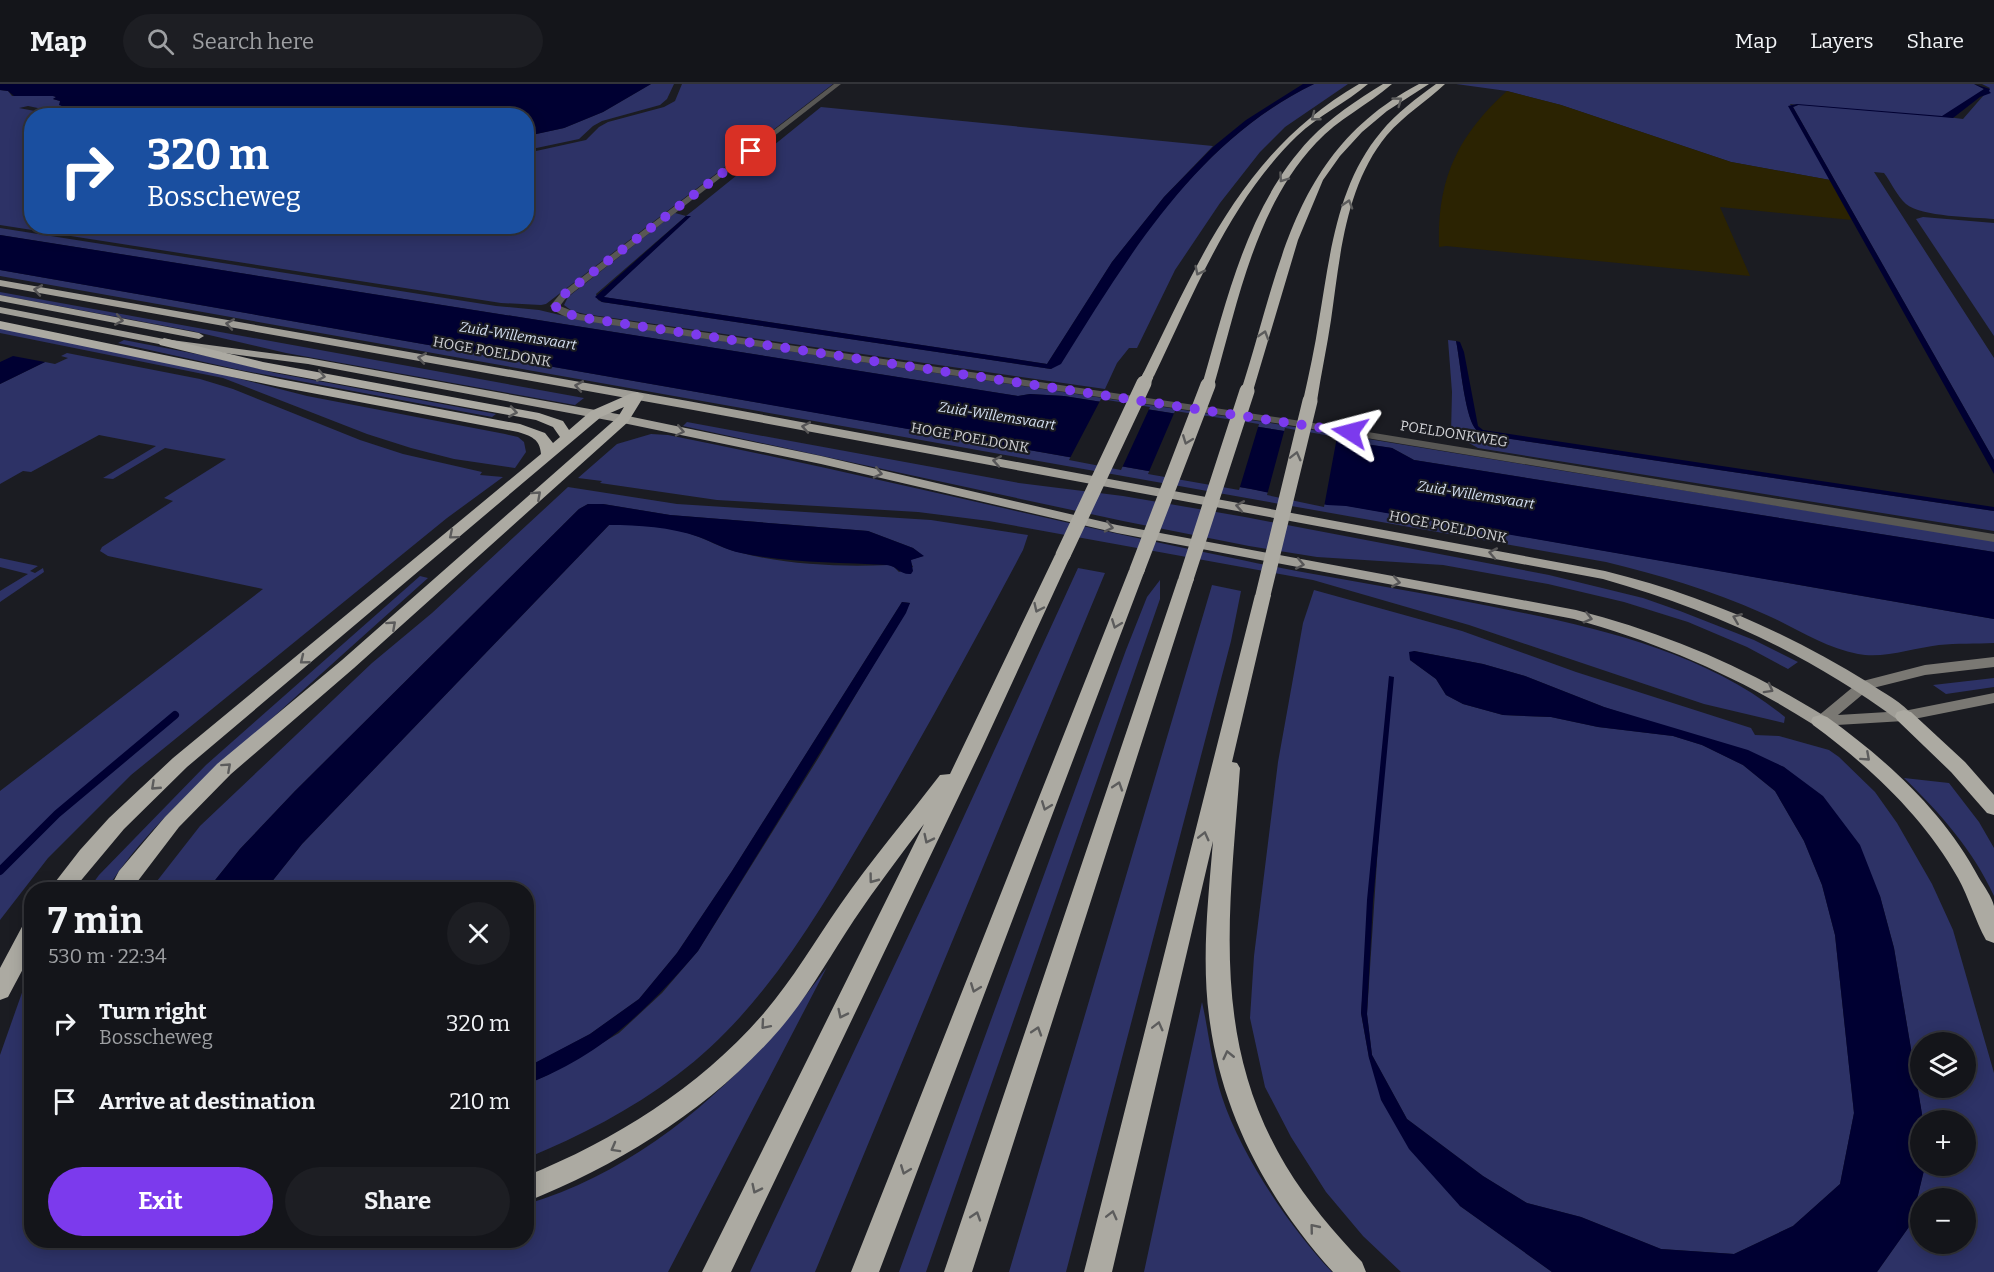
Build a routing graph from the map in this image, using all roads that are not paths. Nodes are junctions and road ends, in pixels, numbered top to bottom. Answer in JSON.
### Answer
{"nodes":[{"id":1,"x":838,"y":84,"type":"edge"},
{"id":2,"x":1364,"y":84,"type":"edge"},
{"id":3,"x":1388,"y":84,"type":"edge"},
{"id":4,"x":1425,"y":84,"type":"edge"},
{"id":5,"x":1442,"y":84,"type":"edge"},
{"id":6,"x":0,"y":283,"type":"edge"},
{"id":7,"x":0,"y":298,"type":"edge"},
{"id":8,"x":0,"y":310,"type":"edge"},
{"id":9,"x":0,"y":325,"type":"edge"},
{"id":10,"x":164,"y":342,"type":"junction"},
{"id":11,"x":308,"y":362,"type":"junction"},
{"id":12,"x":637,"y":396,"type":"junction"},
{"id":13,"x":596,"y":414,"type":"junction"},
{"id":14,"x":623,"y":419,"type":"junction"},
{"id":15,"x":568,"y":438,"type":"junction"},
{"id":16,"x":548,"y":454,"type":"junction"},
{"id":17,"x":1994,"y":538,"type":"edge"},
{"id":18,"x":1994,"y":662,"type":"edge"},
{"id":19,"x":1864,"y":685,"type":"junction"},
{"id":20,"x":1994,"y":698,"type":"edge"},
{"id":21,"x":1234,"y":715,"type":"junction"},
{"id":22,"x":1904,"y":716,"type":"junction"},
{"id":23,"x":1820,"y":722,"type":"junction"},
{"id":24,"x":972,"y":748,"type":"junction"},
{"id":25,"x":1994,"y":808,"type":"edge"},
{"id":26,"x":66,"y":882,"type":"edge"},
{"id":27,"x":124,"y":882,"type":"edge"},
{"id":28,"x":1994,"y":934,"type":"edge"},
{"id":29,"x":24,"y":944,"type":"edge"},
{"id":30,"x":0,"y":990,"type":"edge"},
{"id":31,"x":534,"y":1186,"type":"edge"},
{"id":32,"x":716,"y":1272,"type":"edge"},
{"id":33,"x":865,"y":1272,"type":"edge"},
{"id":34,"x":958,"y":1272,"type":"edge"},
{"id":35,"x":1098,"y":1272,"type":"edge"},
{"id":36,"x":1352,"y":1272,"type":"edge"}],
"edges":[{"from":1,"to":17,"type":"street","name":"POELDONKWEG"},
{"from":2,"to":24,"type":"highway","one_way":true,"bridge":true},
{"from":3,"to":33,"type":"highway","one_way":true,"bridge":true},
{"from":34,"to":4,"type":"highway","one_way":true,"bridge":true},
{"from":21,"to":5,"type":"highway","one_way":true,"bridge":true},
{"from":12,"to":6,"type":"highway","name":"HOGE POELDONK","one_way":true},
{"from":7,"to":11,"type":"highway","one_way":true},
{"from":8,"to":10,"type":"highway"},
{"from":9,"to":16,"type":"highway"},
{"from":10,"to":11,"type":"highway"},
{"from":10,"to":15,"type":"highway","one_way":true},
{"from":11,"to":13,"type":"highway"},
{"from":12,"to":13,"type":"highway"},
{"from":12,"to":14,"type":"highway"},
{"from":19,"to":12,"type":"highway","name":"HOGE POELDONK","one_way":true},
{"from":13,"to":14,"type":"highway"},
{"from":13,"to":15,"type":"highway"},
{"from":14,"to":23,"type":"highway","one_way":true},
{"from":27,"to":14,"type":"highway","one_way":true},
{"from":15,"to":16,"type":"highway"},
{"from":16,"to":26,"type":"highway","one_way":true},
{"from":18,"to":19,"type":"main road"},
{"from":19,"to":22,"type":"highway","name":"HOGE POELDONK"},
{"from":19,"to":23,"type":"main road"},
{"from":20,"to":22,"type":"main road"},
{"from":35,"to":21,"type":"highway","one_way":true},
{"from":36,"to":21,"type":"highway","one_way":true},
{"from":22,"to":23,"type":"main road"},
{"from":22,"to":25,"type":"highway"},
{"from":23,"to":28,"type":"highway","one_way":true},
{"from":24,"to":31,"type":"highway","one_way":true},
{"from":24,"to":32,"type":"highway","one_way":true},
{"from":29,"to":30,"type":"highway"}]}
